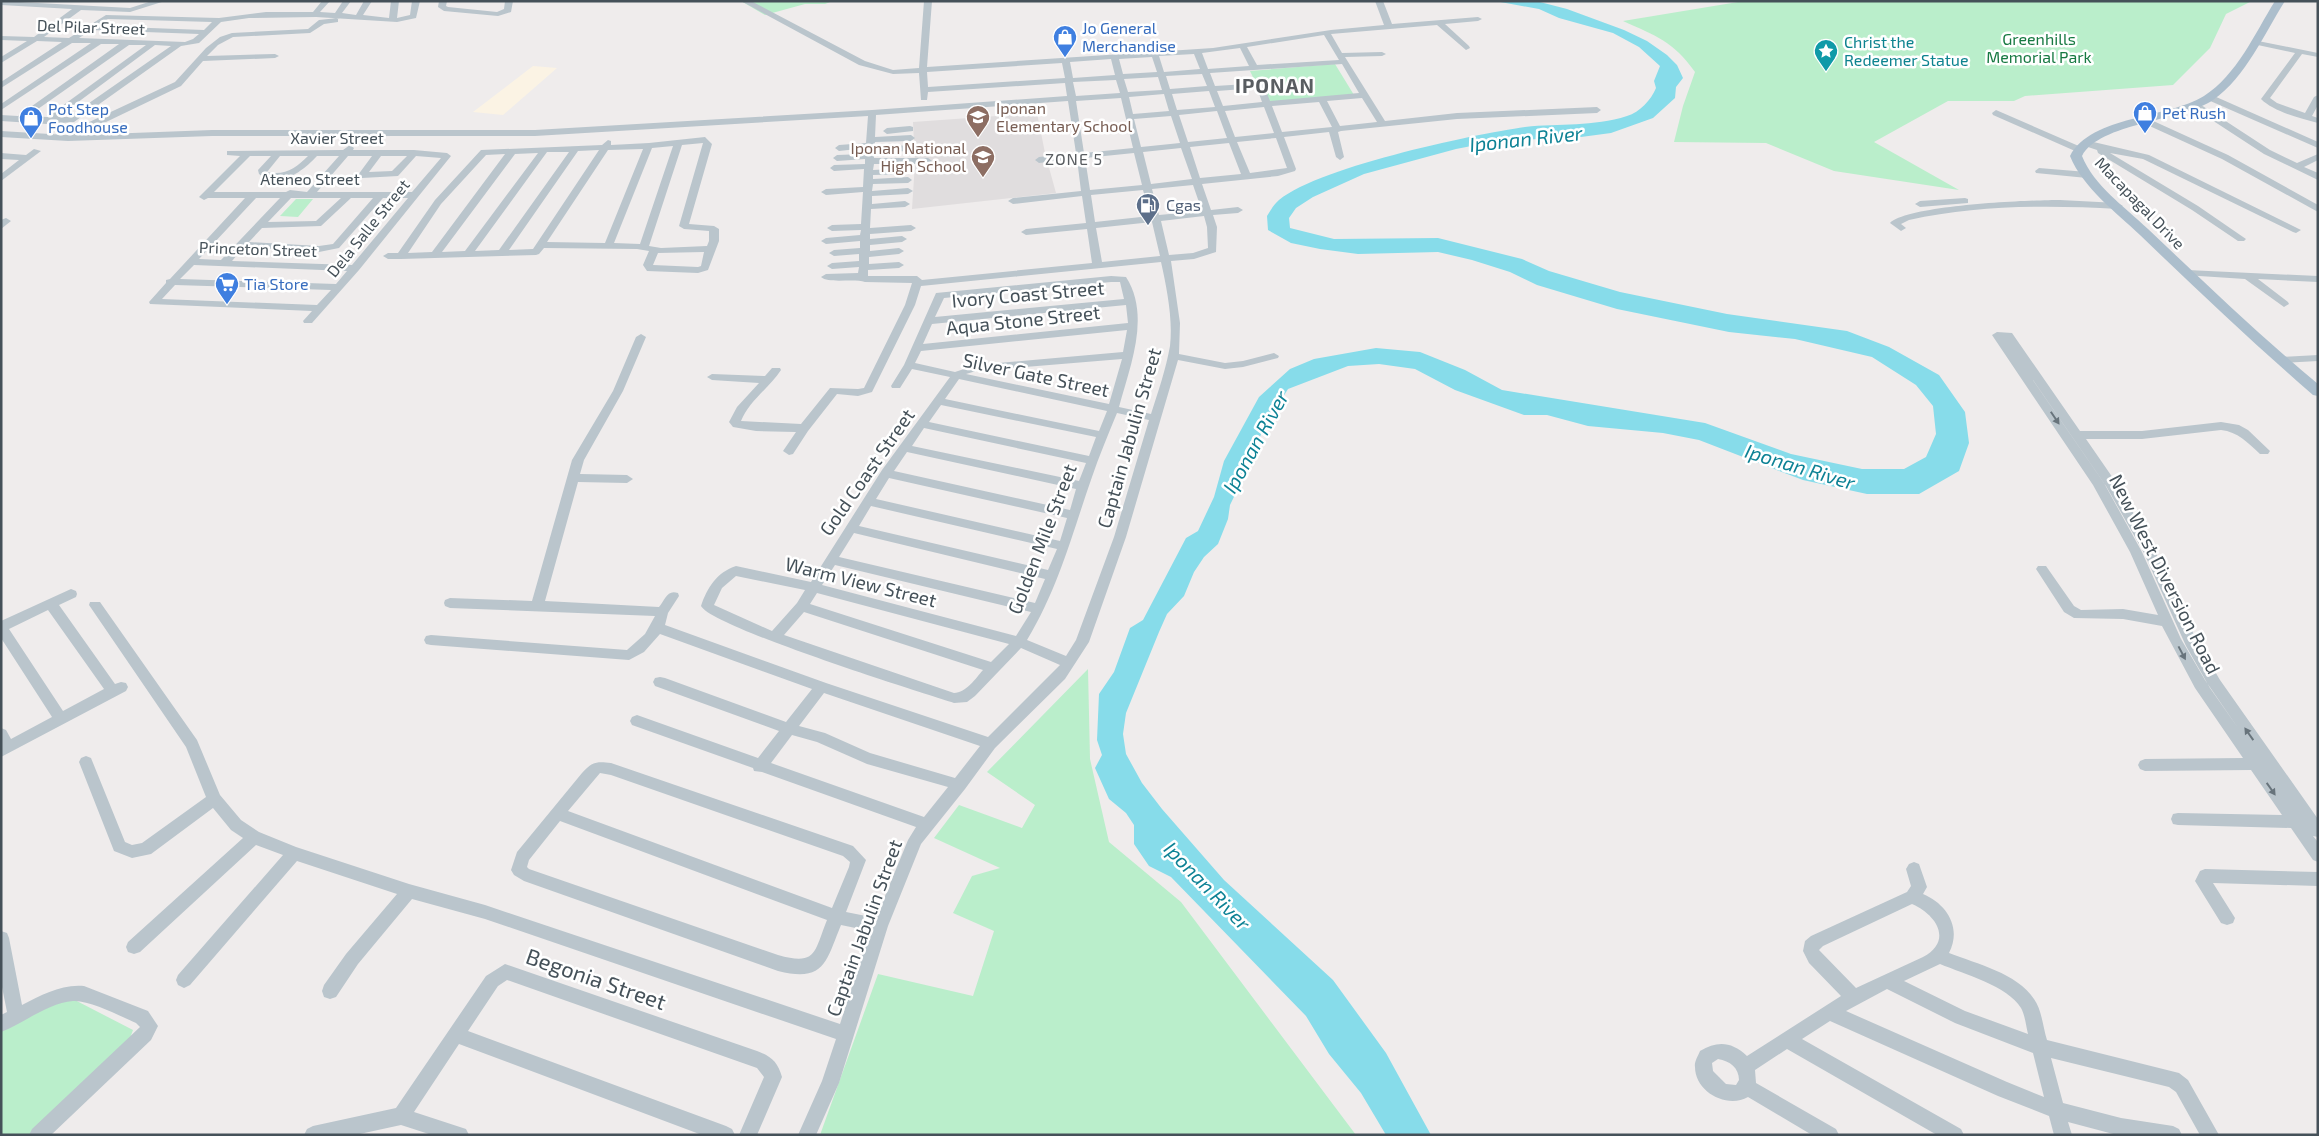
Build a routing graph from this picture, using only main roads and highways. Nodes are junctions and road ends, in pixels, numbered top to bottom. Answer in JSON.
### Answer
{"nodes":[{"id":1,"x":2280,"y":1,"type":"edge"},
{"id":2,"x":2318,"y":392,"type":"edge"}],
"edges":[{"from":1,"to":2,"type":"main road","name":"Macapagal Drive"}]}
